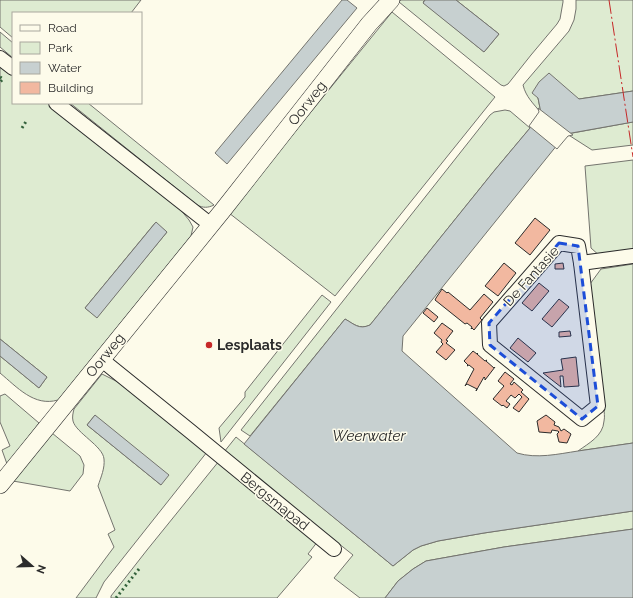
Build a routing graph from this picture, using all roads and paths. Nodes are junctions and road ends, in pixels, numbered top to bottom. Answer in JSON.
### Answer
{"nodes":[{"id":1,"x":391,"y":0,"type":"edge"},
{"id":2,"x":0,"y":58,"type":"edge"},
{"id":3,"x":12,"y":67,"type":"edge"},
{"id":4,"x":57,"y":104,"type":"edge"},
{"id":5,"x":210,"y":225,"type":"junction"},
{"id":6,"x":633,"y":256,"type":"edge"},
{"id":7,"x":580,"y":263,"type":"junction"},
{"id":8,"x":102,"y":360,"type":"junction"},
{"id":9,"x":0,"y":485,"type":"edge"},
{"id":10,"x":334,"y":549,"type":"dead end"}],
"edges":[{"from":1,"to":5,"type":"street","name":"Oorweg"},
{"from":2,"to":3,"type":"street"},
{"from":4,"to":5,"type":"street"},
{"from":5,"to":8,"type":"street","name":"Oorweg"},
{"from":6,"to":7,"type":"street"},
{"from":7,"to":7,"type":"street","name":"De Fantasie"},
{"from":8,"to":9,"type":"street","name":"Oorweg"},
{"from":8,"to":10,"type":"street","name":"Bergsmapad"}]}
